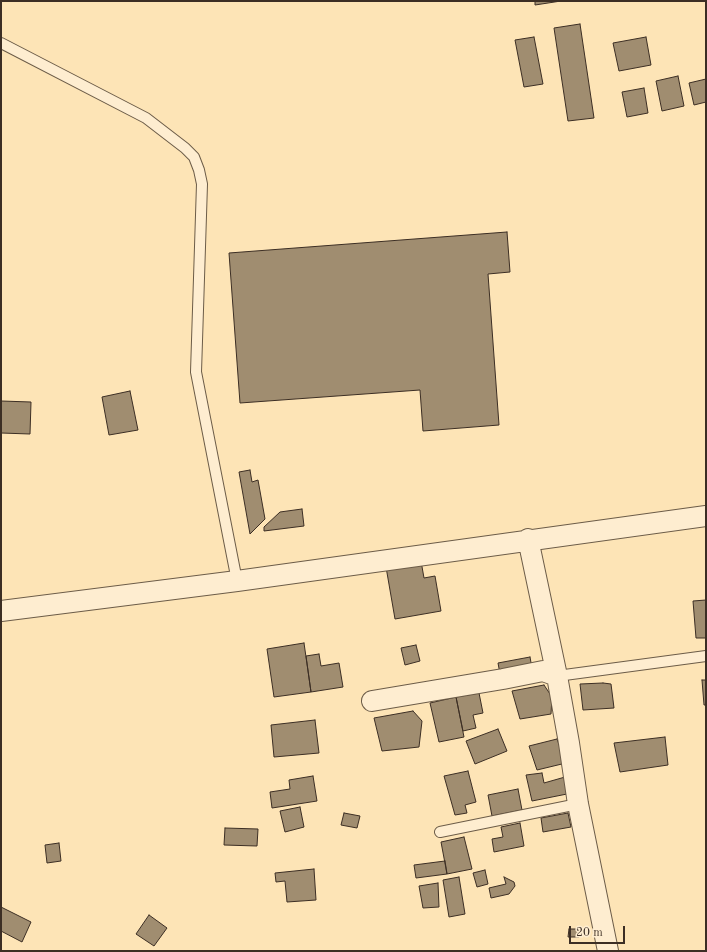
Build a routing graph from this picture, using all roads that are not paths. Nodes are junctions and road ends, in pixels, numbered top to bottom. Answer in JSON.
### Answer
{"nodes":[{"id":1,"x":1,"y":43,"type":"edge"},
{"id":2,"x":706,"y":516,"type":"edge"},
{"id":3,"x":528,"y":540,"type":"junction"},
{"id":4,"x":237,"y":581,"type":"junction"},
{"id":5,"x":1,"y":611,"type":"edge"},
{"id":6,"x":706,"y":656,"type":"edge"},
{"id":7,"x":557,"y":676,"type":"junction"},
{"id":8,"x":372,"y":701,"type":"dead end"},
{"id":9,"x":578,"y":804,"type":"junction"},
{"id":10,"x":440,"y":832,"type":"dead end"},
{"id":11,"x":608,"y":951,"type":"edge"}],
"edges":[{"from":1,"to":4,"type":"lane"},
{"from":2,"to":3,"type":"street"},
{"from":3,"to":4,"type":"street"},
{"from":3,"to":7,"type":"street"},
{"from":4,"to":5,"type":"street"},
{"from":6,"to":7,"type":"lane"},
{"from":7,"to":8,"type":"street"},
{"from":7,"to":9,"type":"street"},
{"from":9,"to":10,"type":"lane"},
{"from":9,"to":11,"type":"street"}]}
